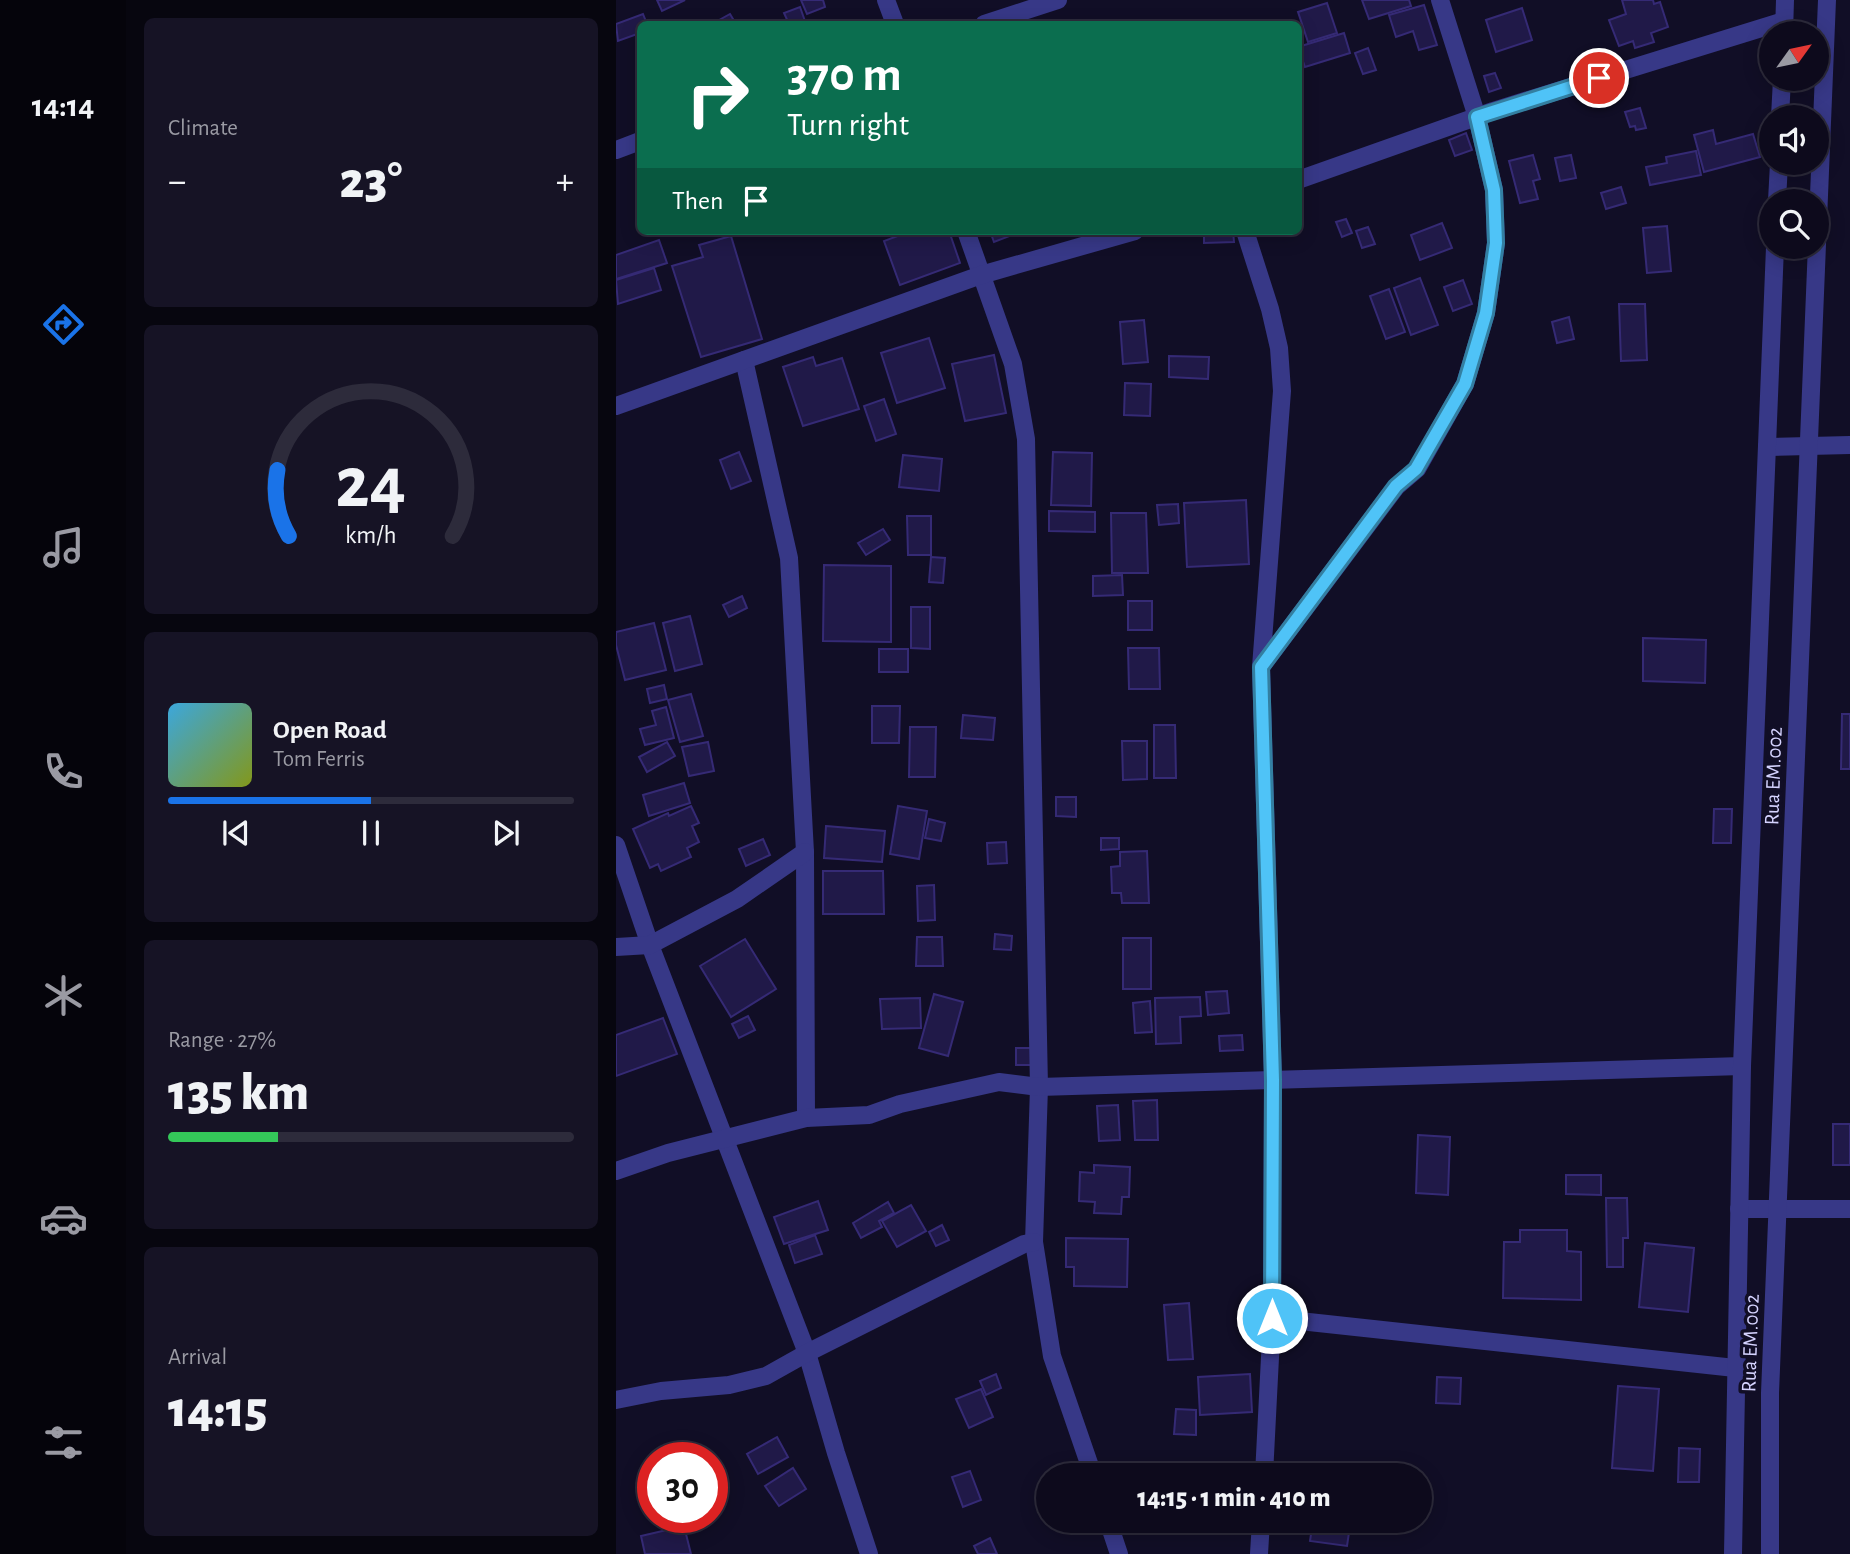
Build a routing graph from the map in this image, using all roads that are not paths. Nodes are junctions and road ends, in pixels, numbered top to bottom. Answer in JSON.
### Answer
{"nodes":[{"id":1,"x":886,"y":0,"type":"edge"},
{"id":2,"x":1058,"y":0,"type":"edge"},
{"id":3,"x":1440,"y":0,"type":"edge"},
{"id":4,"x":1785,"y":0,"type":"edge"},
{"id":5,"x":1827,"y":0,"type":"edge"},
{"id":6,"x":894,"y":21,"type":"edge"},
{"id":7,"x":993,"y":21,"type":"edge"},
{"id":8,"x":1784,"y":21,"type":"edge"},
{"id":9,"x":1759,"y":34,"type":"edge"},
{"id":10,"x":1477,"y":117,"type":"junction"},
{"id":11,"x":637,"y":142,"type":"edge"},
{"id":12,"x":616,"y":150,"type":"edge"},
{"id":13,"x":1302,"y":179,"type":"edge"},
{"id":14,"x":967,"y":235,"type":"edge"},
{"id":15,"x":1121,"y":235,"type":"edge"},
{"id":16,"x":1246,"y":235,"type":"edge"},
{"id":17,"x":1775,"y":259,"type":"edge"},
{"id":18,"x":981,"y":275,"type":"junction"},
{"id":19,"x":744,"y":360,"type":"junction"},
{"id":20,"x":616,"y":406,"type":"edge"},
{"id":21,"x":1809,"y":445,"type":"junction"},
{"id":22,"x":1850,"y":445,"type":"edge"},
{"id":23,"x":1767,"y":447,"type":"junction"},
{"id":24,"x":1261,"y":667,"type":"junction"},
{"id":25,"x":616,"y":845,"type":"edge"},
{"id":26,"x":805,"y":852,"type":"junction"},
{"id":27,"x":650,"y":945,"type":"junction"},
{"id":28,"x":616,"y":947,"type":"edge"},
{"id":29,"x":1742,"y":1066,"type":"junction"},
{"id":30,"x":1273,"y":1080,"type":"junction"},
{"id":31,"x":1039,"y":1087,"type":"junction"},
{"id":32,"x":806,"y":1118,"type":"junction"},
{"id":33,"x":723,"y":1138,"type":"junction"},
{"id":34,"x":616,"y":1171,"type":"edge"},
{"id":35,"x":1739,"y":1209,"type":"junction"},
{"id":36,"x":1778,"y":1209,"type":"junction"},
{"id":37,"x":1850,"y":1209,"type":"edge"},
{"id":38,"x":1034,"y":1242,"type":"junction"},
{"id":39,"x":1272,"y":1318,"type":"junction"},
{"id":40,"x":807,"y":1353,"type":"junction"},
{"id":41,"x":1735,"y":1368,"type":"junction"},
{"id":42,"x":616,"y":1400,"type":"edge"},
{"id":43,"x":1089,"y":1463,"type":"edge"},
{"id":44,"x":1265,"y":1463,"type":"edge"},
{"id":45,"x":1112,"y":1533,"type":"edge"},
{"id":46,"x":1260,"y":1533,"type":"edge"},
{"id":47,"x":869,"y":1554,"type":"edge"},
{"id":48,"x":1119,"y":1554,"type":"edge"},
{"id":49,"x":1259,"y":1554,"type":"edge"},
{"id":50,"x":1733,"y":1554,"type":"edge"},
{"id":51,"x":1770,"y":1554,"type":"edge"}],
"edges":[{"from":1,"to":6,"type":"street"},
{"from":2,"to":7,"type":"street"},
{"from":3,"to":10,"type":"street"},
{"from":4,"to":8,"type":"street"},
{"from":5,"to":21,"type":"street","name":"Rua EM.002"},
{"from":9,"to":10,"type":"street"},
{"from":10,"to":13,"type":"street"},
{"from":10,"to":24,"type":"street"},
{"from":11,"to":12,"type":"street"},
{"from":14,"to":18,"type":"street"},
{"from":15,"to":18,"type":"street"},
{"from":16,"to":24,"type":"street"},
{"from":17,"to":23,"type":"street","name":"Rua EM.002"},
{"from":18,"to":19,"type":"street"},
{"from":18,"to":31,"type":"street"},
{"from":19,"to":20,"type":"street"},
{"from":19,"to":26,"type":"street"},
{"from":21,"to":22,"type":"street"},
{"from":21,"to":23,"type":"street"},
{"from":21,"to":36,"type":"street","name":"Rua EM.002"},
{"from":23,"to":29,"type":"street","name":"Rua EM.002"},
{"from":24,"to":30,"type":"street"},
{"from":25,"to":27,"type":"street"},
{"from":26,"to":27,"type":"street"},
{"from":26,"to":32,"type":"street"},
{"from":27,"to":28,"type":"street"},
{"from":27,"to":33,"type":"street"},
{"from":29,"to":30,"type":"street"},
{"from":29,"to":35,"type":"street","name":"Rua EM.002"},
{"from":30,"to":31,"type":"street"},
{"from":30,"to":39,"type":"street"},
{"from":31,"to":32,"type":"street"},
{"from":31,"to":38,"type":"street"},
{"from":32,"to":33,"type":"street"},
{"from":33,"to":34,"type":"street"},
{"from":33,"to":40,"type":"street"},
{"from":35,"to":36,"type":"street"},
{"from":35,"to":41,"type":"street","name":"Rua EM.002"},
{"from":36,"to":37,"type":"street"},
{"from":36,"to":51,"type":"street","name":"Rua EM.002"},
{"from":38,"to":40,"type":"street"},
{"from":38,"to":43,"type":"street"},
{"from":39,"to":41,"type":"street"},
{"from":39,"to":44,"type":"street"},
{"from":40,"to":42,"type":"street"},
{"from":40,"to":47,"type":"street"},
{"from":41,"to":50,"type":"street","name":"Rua EM.002"},
{"from":45,"to":48,"type":"street"},
{"from":46,"to":49,"type":"street"}]}
